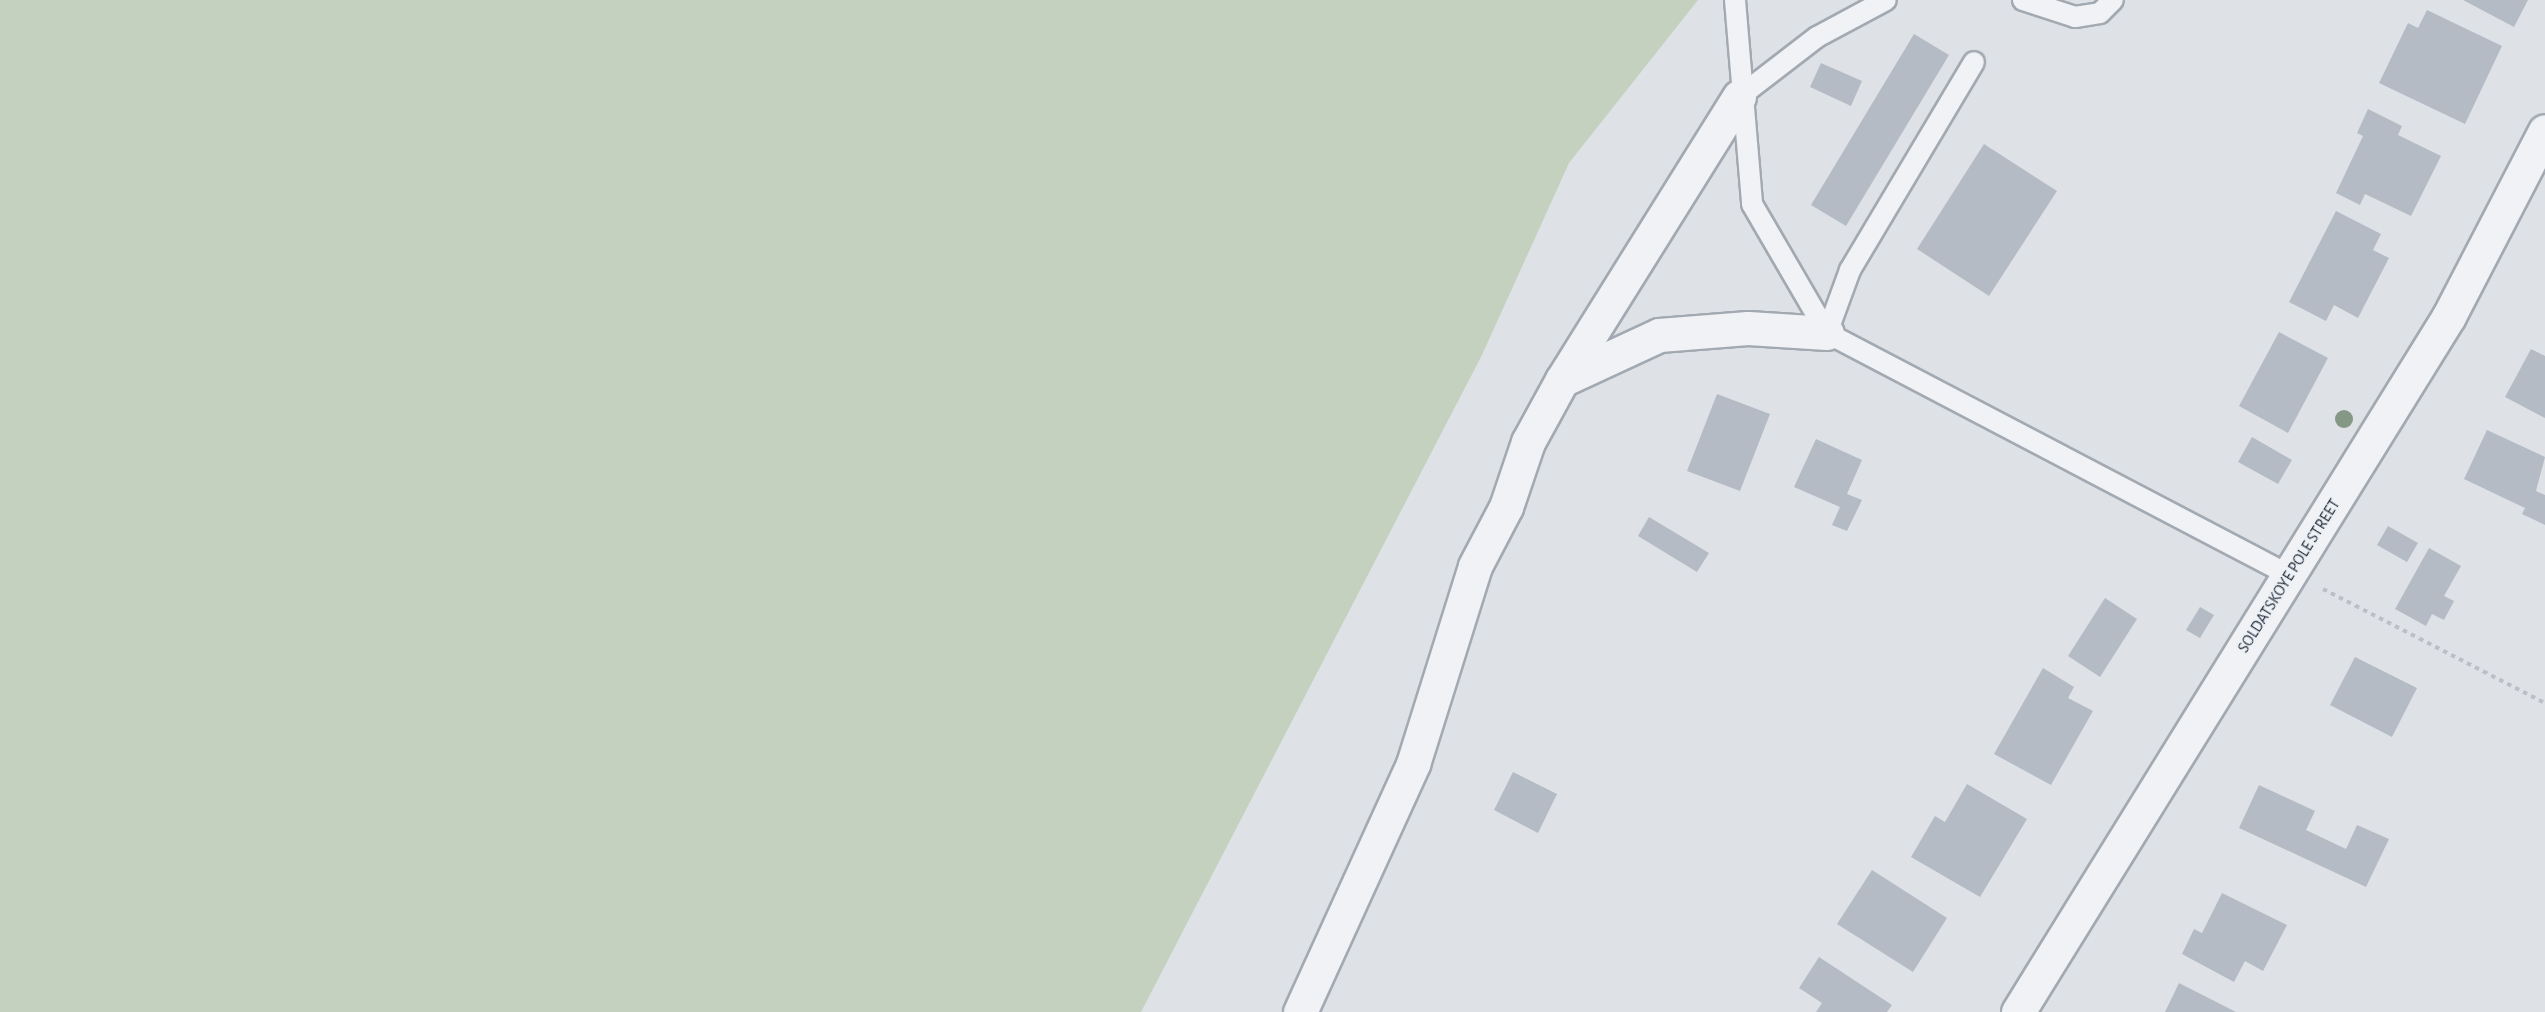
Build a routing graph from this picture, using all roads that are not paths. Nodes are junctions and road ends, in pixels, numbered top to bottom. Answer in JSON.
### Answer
{"nodes":[{"id":1,"x":1735,"y":0,"type":"edge"},
{"id":2,"x":1886,"y":0,"type":"edge"},
{"id":3,"x":2023,"y":0,"type":"edge"},
{"id":4,"x":2113,"y":0,"type":"edge"},
{"id":5,"x":1974,"y":62,"type":"dead end"},
{"id":6,"x":1739,"y":98,"type":"junction"},
{"id":7,"x":2545,"y":131,"type":"edge"},
{"id":8,"x":1827,"y":333,"type":"junction"},
{"id":9,"x":1562,"y":380,"type":"junction"},
{"id":10,"x":2289,"y":575,"type":"junction"},
{"id":11,"x":1300,"y":1012,"type":"edge"},
{"id":12,"x":2018,"y":1012,"type":"edge"}],
"edges":[{"from":1,"to":6,"type":"lane"},
{"from":2,"to":6,"type":"lane"},
{"from":3,"to":4,"type":"lane"},
{"from":5,"to":8,"type":"lane"},
{"from":6,"to":8,"type":"lane"},
{"from":6,"to":9,"type":"street"},
{"from":7,"to":10,"type":"street","name":"SOLDATSKOYE POLE STREET"},
{"from":8,"to":9,"type":"street"},
{"from":8,"to":10,"type":"lane"},
{"from":9,"to":11,"type":"street"},
{"from":10,"to":12,"type":"street","name":"SOLDATSKOYE POLE STREET"}]}
